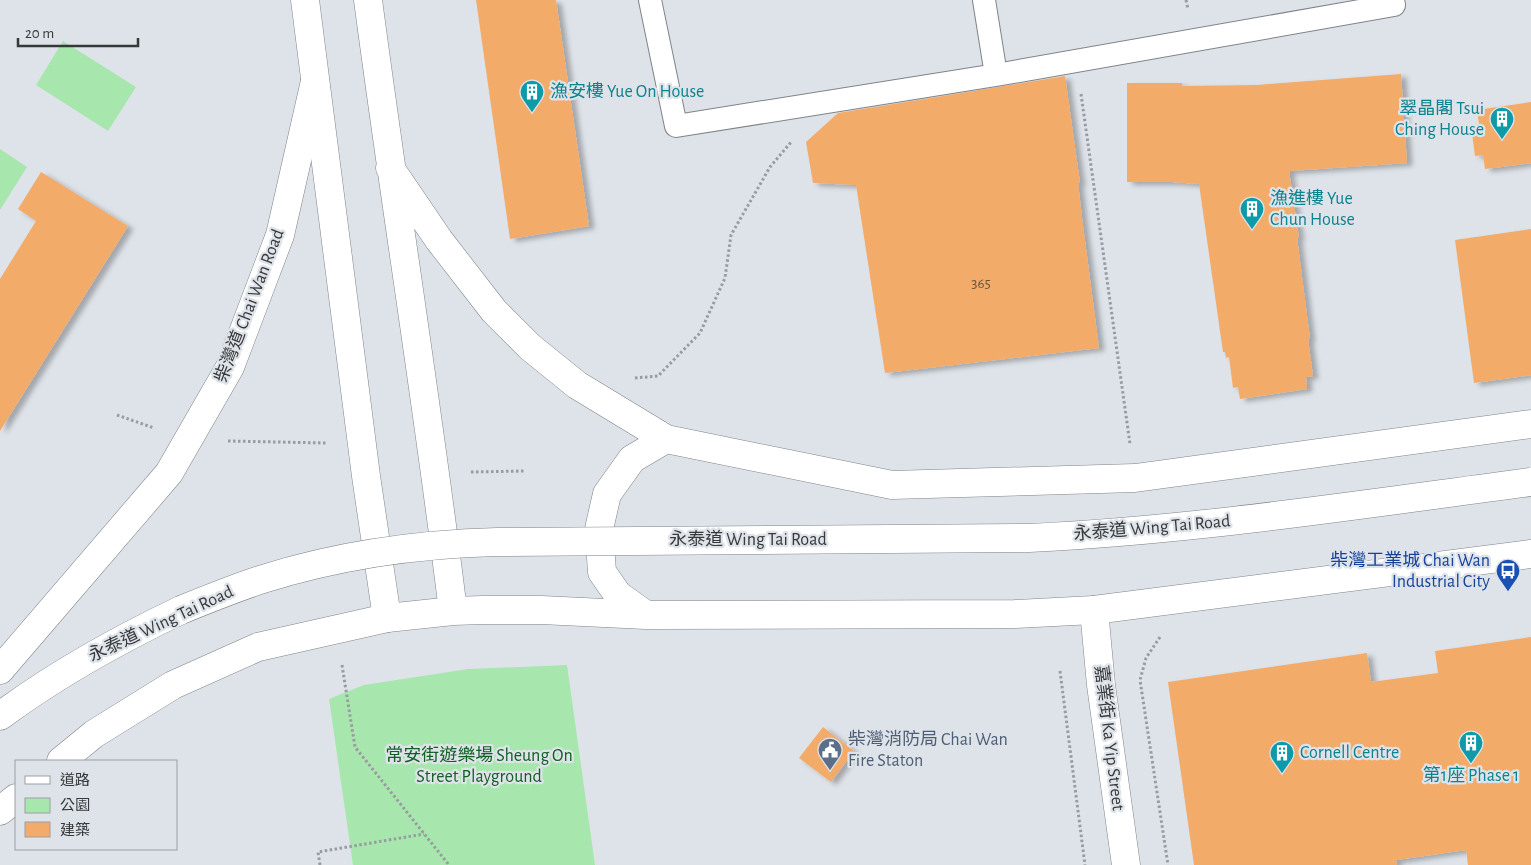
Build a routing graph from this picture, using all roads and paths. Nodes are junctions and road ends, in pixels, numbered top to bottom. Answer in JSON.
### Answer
{"nodes":[{"id":1,"x":305,"y":0,"type":"edge"},
{"id":2,"x":368,"y":0,"type":"edge"},
{"id":3,"x":650,"y":0,"type":"edge"},
{"id":4,"x":984,"y":0,"type":"edge"},
{"id":5,"x":1393,"y":0,"type":"edge"},
{"id":6,"x":1076,"y":61,"type":"junction"},
{"id":7,"x":996,"y":75,"type":"junction"},
{"id":8,"x":315,"y":80,"type":"junction"},
{"id":9,"x":831,"y":102,"type":"junction"},
{"id":10,"x":390,"y":168,"type":"junction"},
{"id":11,"x":630,"y":379,"type":"dead end"},
{"id":12,"x":1531,"y":424,"type":"edge"},
{"id":13,"x":666,"y":439,"type":"junction"},
{"id":14,"x":1129,"y":440,"type":"dead end"},
{"id":15,"x":1531,"y":482,"type":"edge"},
{"id":16,"x":1531,"y":554,"type":"edge"},
{"id":17,"x":1094,"y":610,"type":"junction"},
{"id":18,"x":453,"y":611,"type":"junction"},
{"id":19,"x":646,"y":615,"type":"junction"},
{"id":20,"x":387,"y":618,"type":"junction"},
{"id":21,"x":1161,"y":636,"type":"dead end"},
{"id":22,"x":342,"y":665,"type":"dead end"},
{"id":23,"x":0,"y":670,"type":"edge"},
{"id":24,"x":1060,"y":672,"type":"dead end"},
{"id":25,"x":0,"y":716,"type":"edge"},
{"id":26,"x":62,"y":760,"type":"edge"},
{"id":27,"x":15,"y":799,"type":"edge"},
{"id":28,"x":0,"y":811,"type":"edge"},
{"id":29,"x":424,"y":834,"type":"junction"},
{"id":30,"x":320,"y":865,"type":"edge"},
{"id":31,"x":449,"y":865,"type":"edge"},
{"id":32,"x":1085,"y":865,"type":"edge"},
{"id":33,"x":1126,"y":865,"type":"edge"},
{"id":34,"x":1168,"y":865,"type":"edge"}],
"edges":[{"from":1,"to":8,"type":"main road","name":"柴灣道 Chai Wan Road"},
{"from":2,"to":10,"type":"main road"},
{"from":3,"to":9,"type":"lane"},
{"from":4,"to":7,"type":"lane"},
{"from":5,"to":6,"type":"lane"},
{"from":6,"to":7,"type":"lane"},
{"from":6,"to":14,"type":"path"},
{"from":7,"to":9,"type":"lane"},
{"from":8,"to":20,"type":"main road","name":"柴灣道 Chai Wan Road"},
{"from":8,"to":23,"type":"main road","name":"柴灣道 Chai Wan Road"},
{"from":9,"to":11,"type":"path"},
{"from":10,"to":13,"type":"main road"},
{"from":10,"to":18,"type":"main road"},
{"from":12,"to":13,"type":"main road"},
{"from":13,"to":19,"type":"main road"},
{"from":15,"to":25,"type":"main road","name":"永泰道 Wing Tai Road","bridge":true},
{"from":16,"to":17,"type":"main road"},
{"from":17,"to":19,"type":"main road"},
{"from":17,"to":33,"type":"main road","name":"嘉業街 Ka Yip Street"},
{"from":18,"to":19,"type":"main road"},
{"from":18,"to":20,"type":"main road"},
{"from":20,"to":26,"type":"main road"},
{"from":21,"to":34,"type":"path"},
{"from":22,"to":29,"type":"path"},
{"from":24,"to":32,"type":"path"},
{"from":27,"to":28,"type":"main road"},
{"from":29,"to":30,"type":"path"},
{"from":29,"to":31,"type":"path"}]}
